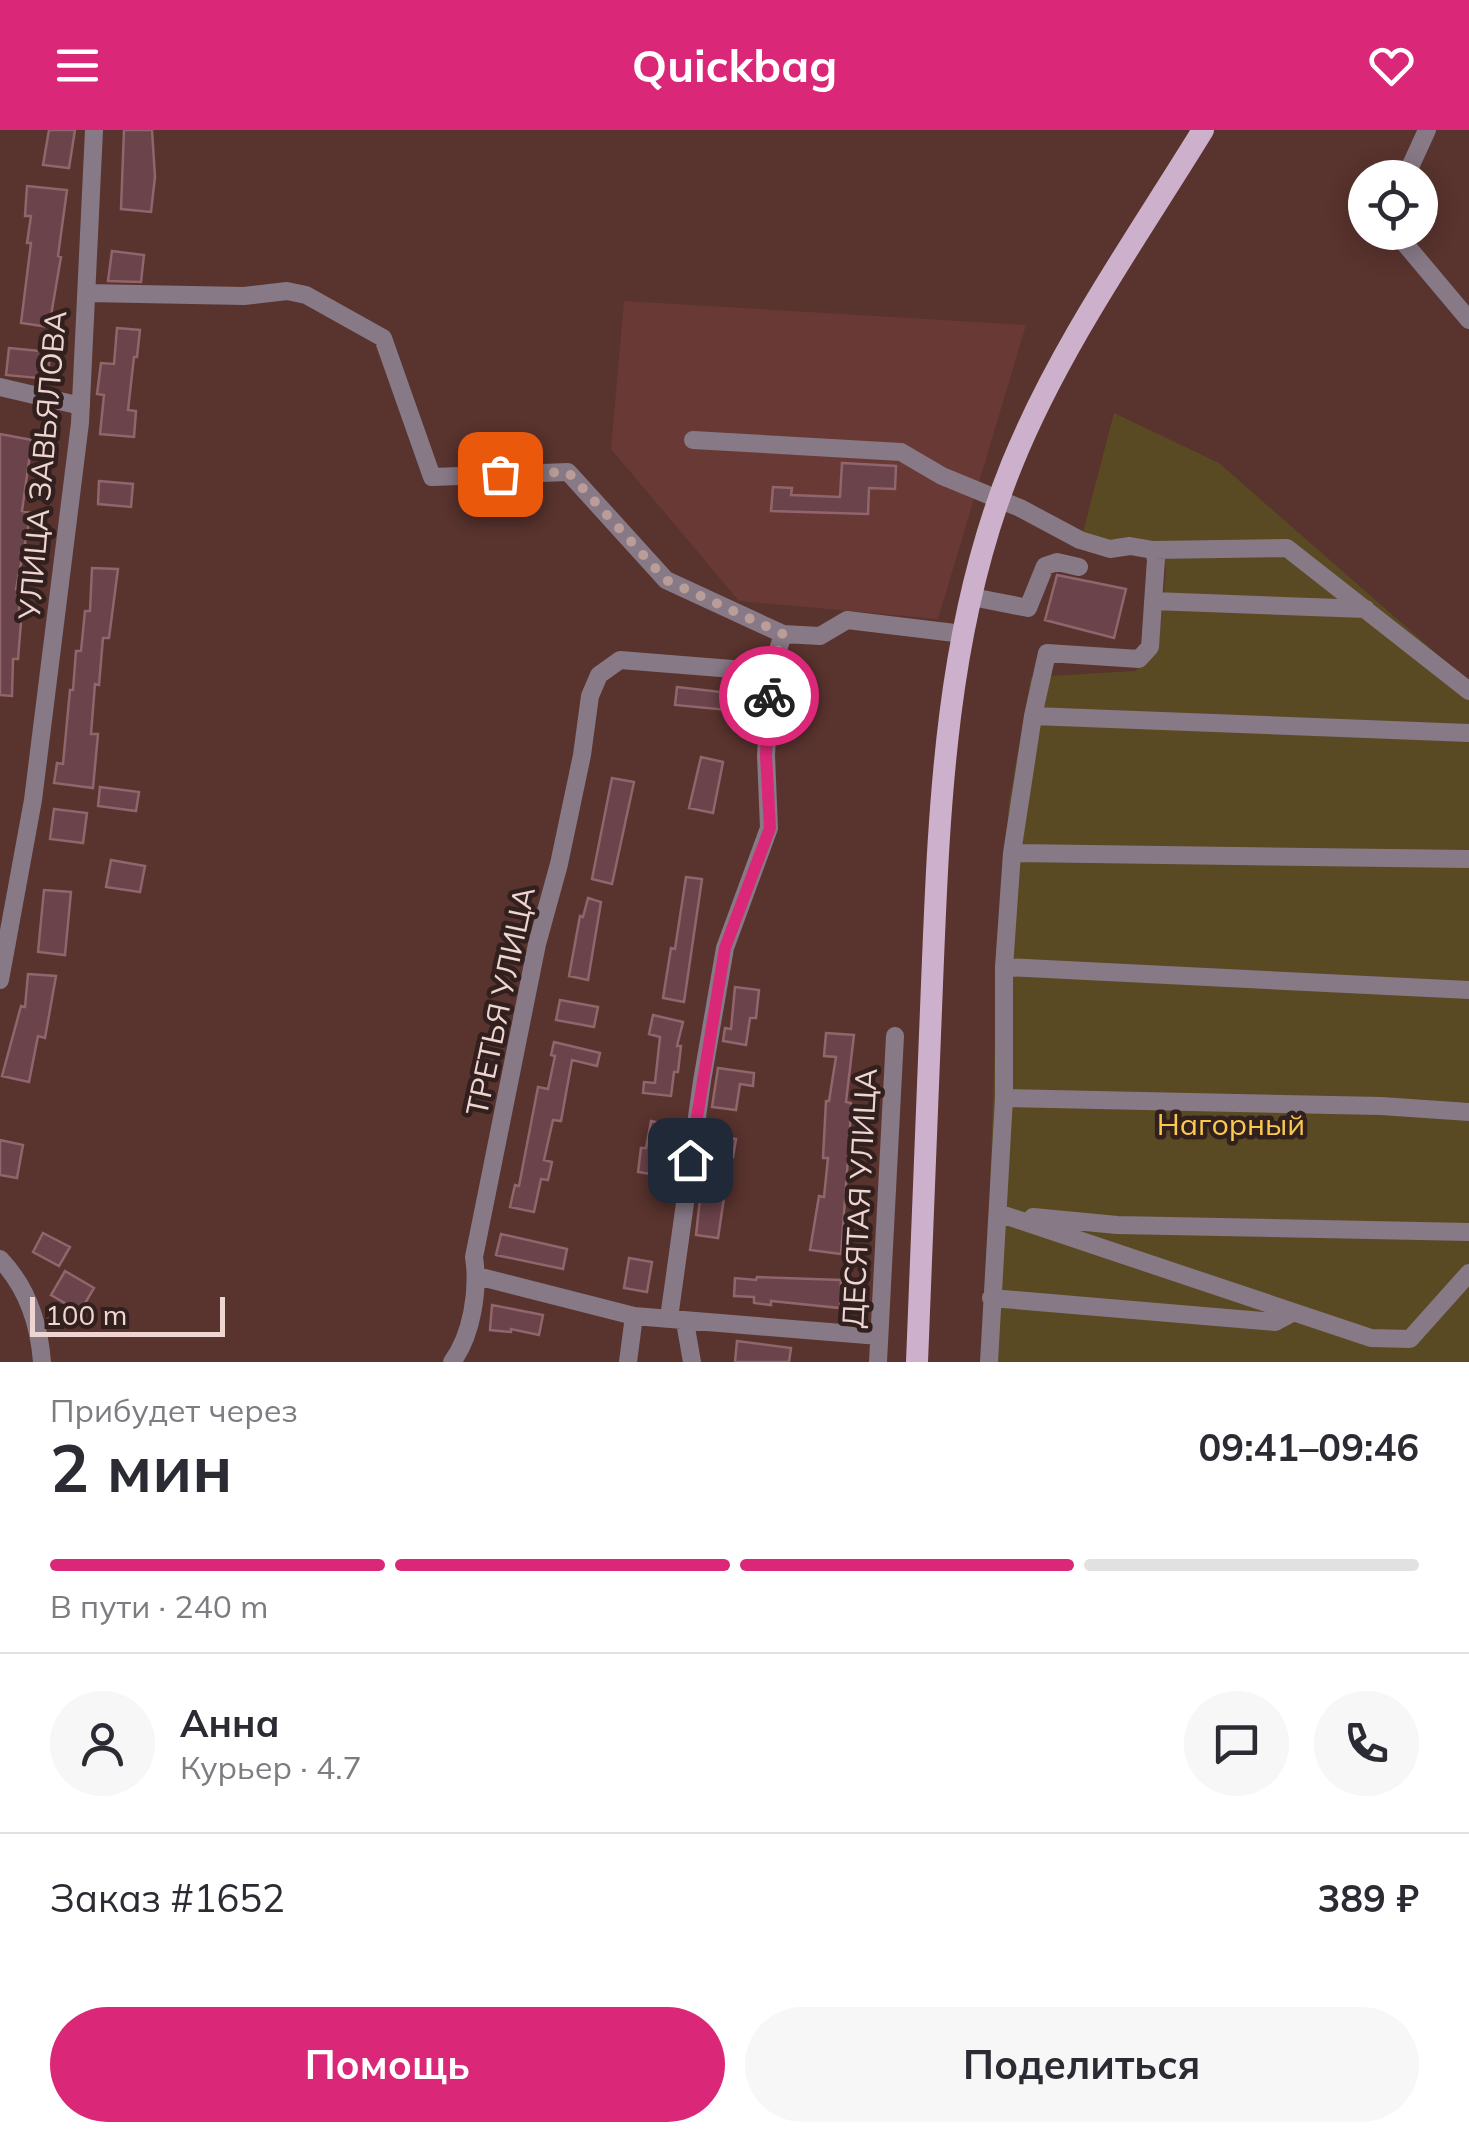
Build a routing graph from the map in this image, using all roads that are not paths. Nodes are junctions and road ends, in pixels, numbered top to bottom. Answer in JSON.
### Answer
{"nodes":[{"id":1,"x":94,"y":130,"type":"edge"},
{"id":2,"x":1202,"y":130,"type":"edge"},
{"id":3,"x":1428,"y":130,"type":"edge"},
{"id":4,"x":1413,"y":160,"type":"edge"},
{"id":5,"x":1410,"y":250,"type":"edge"},
{"id":6,"x":86,"y":293,"type":"junction"},
{"id":7,"x":1469,"y":320,"type":"edge"},
{"id":8,"x":0,"y":388,"type":"edge"},
{"id":9,"x":81,"y":406,"type":"junction"},
{"id":10,"x":693,"y":440,"type":"dead end"},
{"id":11,"x":998,"y":500,"type":"junction"},
{"id":12,"x":1153,"y":550,"type":"junction"},
{"id":13,"x":1079,"y":568,"type":"dead end"},
{"id":14,"x":972,"y":597,"type":"junction"},
{"id":15,"x":1153,"y":601,"type":"junction"},
{"id":16,"x":1366,"y":608,"type":"junction"},
{"id":17,"x":783,"y":634,"type":"junction"},
{"id":18,"x":964,"y":634,"type":"junction"},
{"id":19,"x":771,"y":672,"type":"junction"},
{"id":20,"x":1469,"y":691,"type":"edge"},
{"id":21,"x":1033,"y":716,"type":"junction"},
{"id":22,"x":1469,"y":733,"type":"edge"},
{"id":23,"x":1012,"y":853,"type":"junction"},
{"id":24,"x":1469,"y":859,"type":"edge"},
{"id":25,"x":1004,"y":967,"type":"junction"},
{"id":26,"x":0,"y":980,"type":"edge"},
{"id":27,"x":1469,"y":990,"type":"edge"},
{"id":28,"x":895,"y":1036,"type":"dead end"},
{"id":29,"x":1004,"y":1098,"type":"junction"},
{"id":30,"x":1469,"y":1112,"type":"edge"},
{"id":31,"x":998,"y":1213,"type":"junction"},
{"id":32,"x":1469,"y":1232,"type":"edge"},
{"id":33,"x":0,"y":1259,"type":"edge"},
{"id":34,"x":1469,"y":1272,"type":"edge"},
{"id":35,"x":477,"y":1276,"type":"junction"},
{"id":36,"x":992,"y":1298,"type":"junction"},
{"id":37,"x":1294,"y":1312,"type":"junction"},
{"id":38,"x":634,"y":1316,"type":"junction"},
{"id":39,"x":677,"y":1320,"type":"junction"},
{"id":40,"x":880,"y":1336,"type":"junction"},
{"id":41,"x":42,"y":1362,"type":"edge"},
{"id":42,"x":452,"y":1362,"type":"edge"},
{"id":43,"x":628,"y":1362,"type":"edge"},
{"id":44,"x":692,"y":1362,"type":"edge"},
{"id":45,"x":878,"y":1362,"type":"edge"},
{"id":46,"x":917,"y":1362,"type":"edge"},
{"id":47,"x":989,"y":1362,"type":"edge"}],
"edges":[{"from":1,"to":6,"type":"street","name":"УЛИЦА ЗАВЬЯЛОВА"},
{"from":2,"to":11,"type":"main road"},
{"from":3,"to":4,"type":"street"},
{"from":5,"to":7,"type":"street"},
{"from":6,"to":9,"type":"street","name":"УЛИЦА ЗАВЬЯЛОВА"},
{"from":6,"to":17,"type":"street"},
{"from":8,"to":9,"type":"street"},
{"from":9,"to":26,"type":"street","name":"УЛИЦА ЗАВЬЯЛОВА"},
{"from":10,"to":11,"type":"street"},
{"from":11,"to":12,"type":"street"},
{"from":11,"to":14,"type":"main road"},
{"from":12,"to":15,"type":"street"},
{"from":12,"to":16,"type":"street"},
{"from":13,"to":14,"type":"street"},
{"from":14,"to":18,"type":"main road"},
{"from":15,"to":16,"type":"street"},
{"from":15,"to":21,"type":"street"},
{"from":16,"to":20,"type":"street"},
{"from":17,"to":18,"type":"street"},
{"from":17,"to":19,"type":"street"},
{"from":18,"to":46,"type":"main road"},
{"from":19,"to":35,"type":"street","name":"ТРЕТЬЯ УЛИЦА"},
{"from":19,"to":39,"type":"street"},
{"from":21,"to":22,"type":"street"},
{"from":21,"to":23,"type":"street"},
{"from":23,"to":24,"type":"street"},
{"from":23,"to":25,"type":"street"},
{"from":25,"to":27,"type":"street"},
{"from":25,"to":29,"type":"street"},
{"from":28,"to":40,"type":"street","name":"ДЕСЯТАЯ УЛИЦА"},
{"from":29,"to":30,"type":"street"},
{"from":29,"to":31,"type":"street"},
{"from":31,"to":32,"type":"street"},
{"from":31,"to":36,"type":"street"},
{"from":31,"to":37,"type":"street"},
{"from":33,"to":41,"type":"street"},
{"from":34,"to":37,"type":"street"},
{"from":35,"to":38,"type":"street"},
{"from":35,"to":42,"type":"street","name":"ТРЕТЬЯ УЛИЦА"},
{"from":36,"to":37,"type":"street"},
{"from":36,"to":47,"type":"street"},
{"from":38,"to":39,"type":"street"},
{"from":38,"to":43,"type":"street"},
{"from":39,"to":40,"type":"street"},
{"from":39,"to":44,"type":"street"},
{"from":40,"to":45,"type":"street","name":"ДЕСЯТАЯ УЛИЦА"}]}
